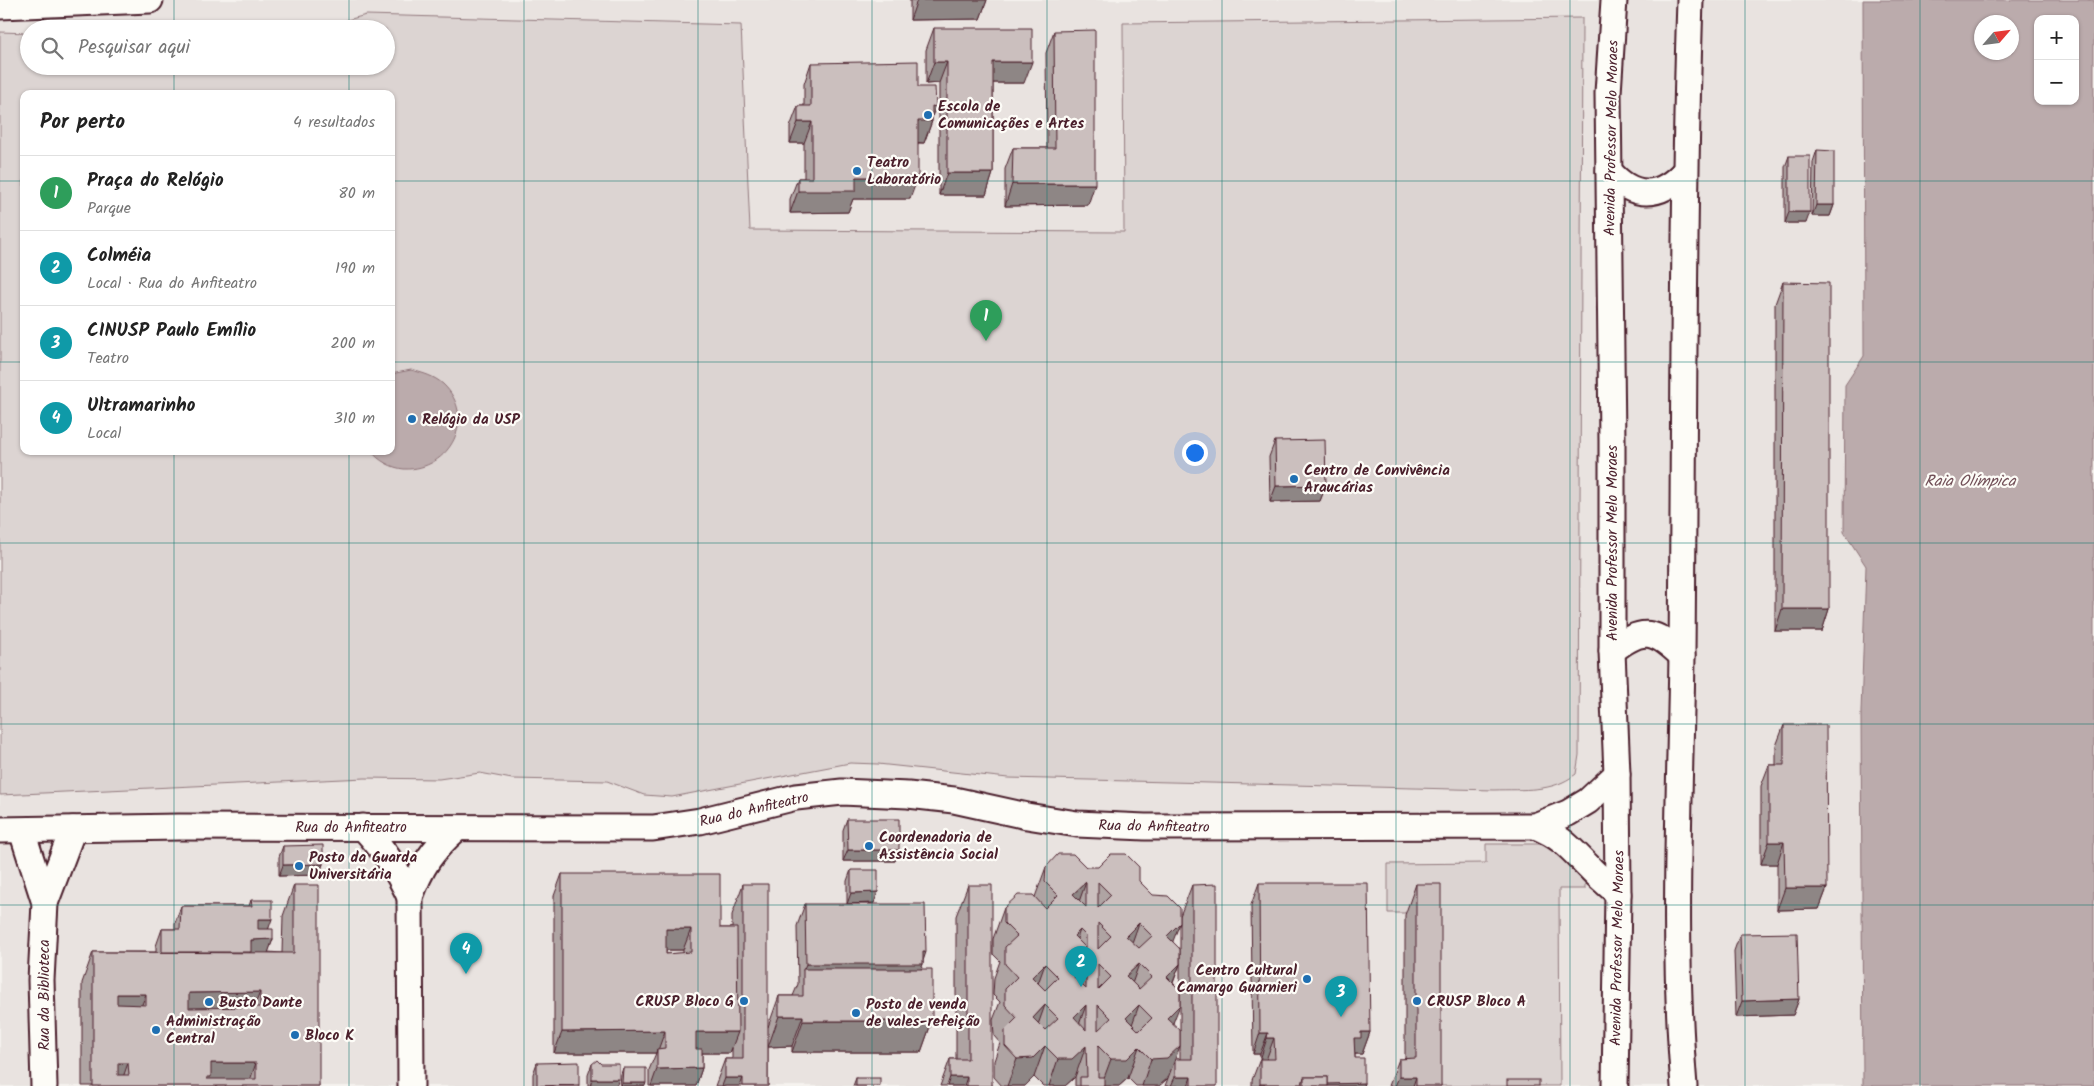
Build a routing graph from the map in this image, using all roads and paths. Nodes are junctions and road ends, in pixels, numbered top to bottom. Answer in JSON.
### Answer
{"nodes":[{"id":1,"x":150,"y":0,"type":"edge"},
{"id":2,"x":1614,"y":0,"type":"edge"},
{"id":3,"x":1690,"y":0,"type":"edge"},
{"id":4,"x":0,"y":6,"type":"edge"},
{"id":5,"x":1608,"y":171,"type":"junction"},
{"id":6,"x":1685,"y":171,"type":"junction"},
{"id":7,"x":1612,"y":650,"type":"junction"},
{"id":8,"x":1682,"y":656,"type":"junction"},
{"id":9,"x":1617,"y":774,"type":"junction"},
{"id":10,"x":1536,"y":826,"type":"junction"},
{"id":11,"x":363,"y":827,"type":"junction"},
{"id":12,"x":456,"y":828,"type":"junction"},
{"id":13,"x":11,"y":830,"type":"edge"},
{"id":14,"x":73,"y":830,"type":"junction"},
{"id":15,"x":1618,"y":894,"type":"junction"},
{"id":16,"x":410,"y":897,"type":"junction"},
{"id":17,"x":45,"y":903,"type":"junction"},
{"id":18,"x":44,"y":1086,"type":"edge"},
{"id":19,"x":411,"y":1086,"type":"edge"},
{"id":20,"x":1615,"y":1086,"type":"edge"},
{"id":21,"x":1684,"y":1086,"type":"edge"}],
"edges":[{"from":1,"to":4,"type":"street"},
{"from":2,"to":5,"type":"street","name":"Avenida Professor Melo Moraes"},
{"from":3,"to":6,"type":"street"},
{"from":5,"to":6,"type":"street"},
{"from":5,"to":7,"type":"street","name":"Avenida Professor Melo Moraes"},
{"from":6,"to":8,"type":"street"},
{"from":7,"to":8,"type":"street"},
{"from":7,"to":9,"type":"street","name":"Avenida Professor Melo Moraes"},
{"from":8,"to":21,"type":"street"},
{"from":9,"to":10,"type":"street","name":"Rua do Anfiteatro"},
{"from":9,"to":15,"type":"street","name":"Avenida Professor Melo Moraes"},
{"from":10,"to":12,"type":"street","name":"Rua do Anfiteatro"},
{"from":10,"to":15,"type":"street","name":"Rua do Anfiteatro"},
{"from":11,"to":12,"type":"street","name":"Rua do Anfiteatro"},
{"from":11,"to":14,"type":"street","name":"Rua do Anfiteatro"},
{"from":11,"to":16,"type":"street"},
{"from":12,"to":16,"type":"street"},
{"from":13,"to":14,"type":"street","name":"Rua do Anfiteatro"},
{"from":13,"to":17,"type":"street","name":"Rua da Biblioteca"},
{"from":14,"to":17,"type":"street","name":"Rua da Biblioteca"},
{"from":15,"to":20,"type":"street","name":"Avenida Professor Melo Moraes"},
{"from":16,"to":19,"type":"street"},
{"from":17,"to":18,"type":"street","name":"Rua da Biblioteca"}]}
